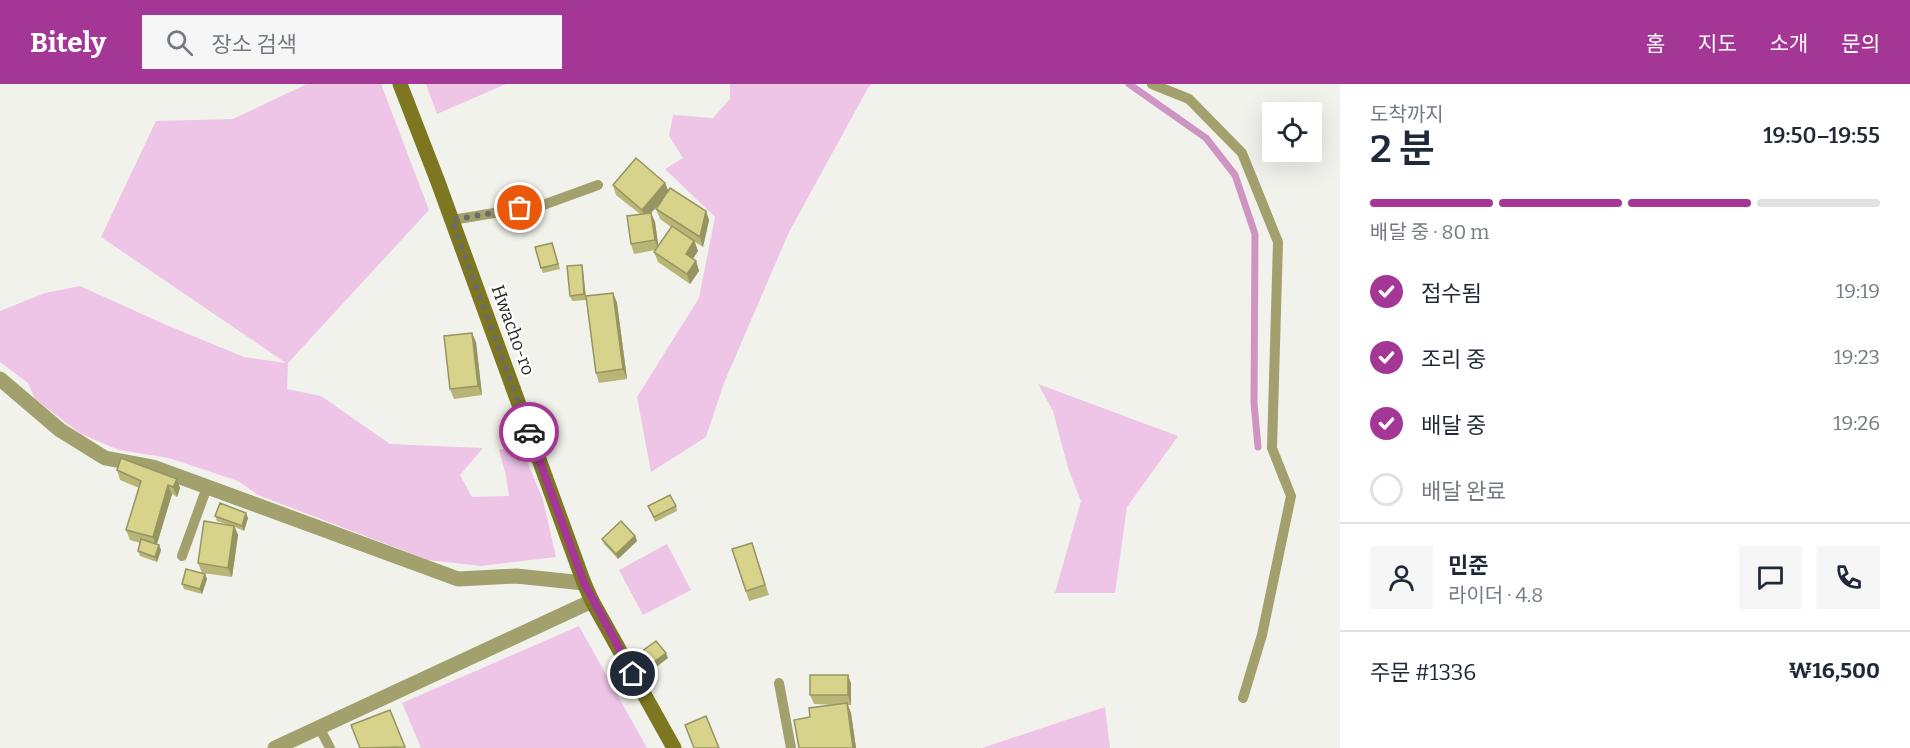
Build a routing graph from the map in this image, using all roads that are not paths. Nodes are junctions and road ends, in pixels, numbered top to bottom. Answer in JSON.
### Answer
{"nodes":[{"id":1,"x":400,"y":84,"type":"edge"},
{"id":2,"x":1152,"y":84,"type":"edge"},
{"id":3,"x":598,"y":185,"type":"dead end"},
{"id":4,"x":452,"y":220,"type":"junction"},
{"id":5,"x":0,"y":379,"type":"edge"},
{"id":6,"x":207,"y":487,"type":"junction"},
{"id":7,"x":182,"y":556,"type":"dead end"},
{"id":8,"x":584,"y":583,"type":"junction"},
{"id":9,"x":592,"y":601,"type":"junction"},
{"id":10,"x":779,"y":682,"type":"dead end"},
{"id":11,"x":1243,"y":698,"type":"dead end"},
{"id":12,"x":320,"y":728,"type":"junction"},
{"id":13,"x":275,"y":748,"type":"edge"},
{"id":14,"x":330,"y":748,"type":"edge"},
{"id":15,"x":674,"y":748,"type":"edge"},
{"id":16,"x":791,"y":748,"type":"edge"}],
"edges":[{"from":1,"to":4,"type":"street","name":"Hwacho-ro"},
{"from":2,"to":11,"type":"lane"},
{"from":3,"to":4,"type":"lane"},
{"from":4,"to":8,"type":"street","name":"Hwacho-ro"},
{"from":5,"to":6,"type":"street"},
{"from":6,"to":7,"type":"lane"},
{"from":6,"to":8,"type":"street"},
{"from":8,"to":9,"type":"street","name":"Hwacho-ro"},
{"from":9,"to":12,"type":"street"},
{"from":9,"to":15,"type":"street","name":"Hwacho-ro"},
{"from":10,"to":16,"type":"lane"},
{"from":12,"to":13,"type":"street"},
{"from":12,"to":14,"type":"lane"}]}
